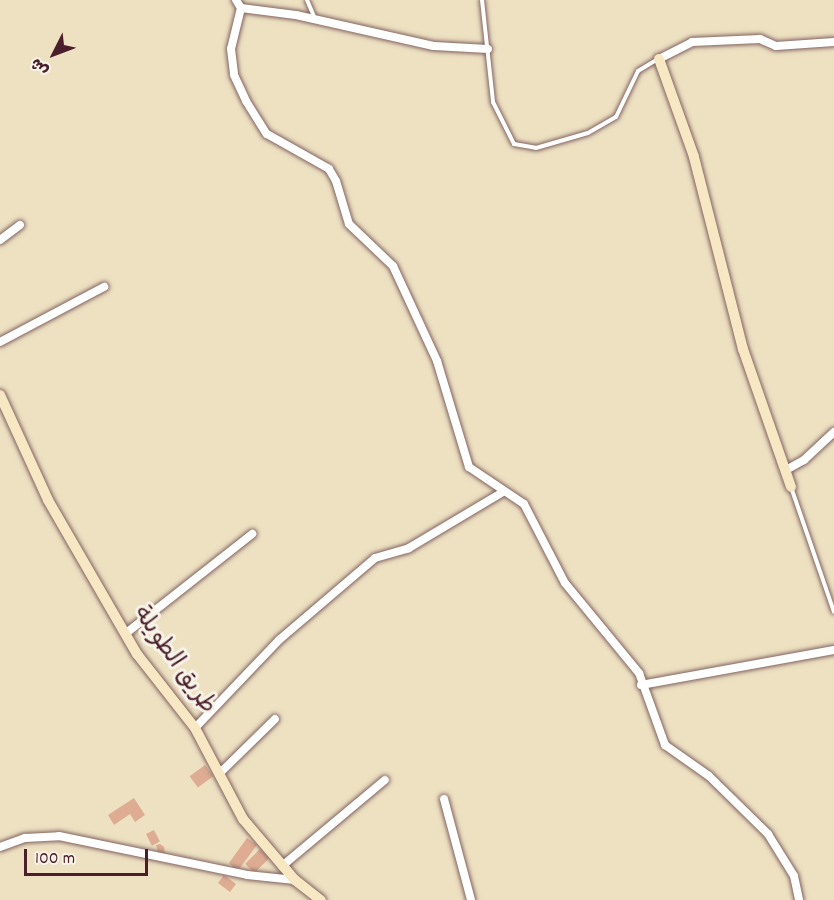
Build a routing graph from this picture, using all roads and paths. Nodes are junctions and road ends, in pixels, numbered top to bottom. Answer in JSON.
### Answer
{"nodes":[{"id":1,"x":236,"y":0,"type":"edge"},
{"id":2,"x":307,"y":0,"type":"edge"},
{"id":3,"x":482,"y":0,"type":"edge"},
{"id":4,"x":241,"y":4,"type":"edge"},
{"id":5,"x":316,"y":20,"type":"junction"},
{"id":6,"x":834,"y":42,"type":"edge"},
{"id":7,"x":488,"y":49,"type":"junction"},
{"id":8,"x":659,"y":59,"type":"junction"},
{"id":9,"x":20,"y":225,"type":"dead end"},
{"id":10,"x":0,"y":240,"type":"edge"},
{"id":11,"x":104,"y":287,"type":"dead end"},
{"id":12,"x":0,"y":342,"type":"edge"},
{"id":13,"x":0,"y":395,"type":"edge"},
{"id":14,"x":834,"y":432,"type":"edge"},
{"id":15,"x":786,"y":470,"type":"junction"},
{"id":16,"x":791,"y":487,"type":"joint"},
{"id":17,"x":503,"y":492,"type":"junction"},
{"id":18,"x":252,"y":534,"type":"dead end"},
{"id":19,"x":834,"y":612,"type":"edge"},
{"id":20,"x":125,"y":634,"type":"junction"},
{"id":21,"x":834,"y":650,"type":"edge"},
{"id":22,"x":641,"y":685,"type":"junction"},
{"id":23,"x":275,"y":718,"type":"dead end"},
{"id":24,"x":195,"y":729,"type":"junction"},
{"id":25,"x":220,"y":773,"type":"junction"},
{"id":26,"x":385,"y":780,"type":"dead end"},
{"id":27,"x":444,"y":800,"type":"dead end"},
{"id":28,"x":0,"y":847,"type":"edge"},
{"id":29,"x":282,"y":866,"type":"junction"},
{"id":30,"x":295,"y":880,"type":"junction"},
{"id":31,"x":321,"y":900,"type":"edge"},
{"id":32,"x":471,"y":900,"type":"edge"},
{"id":33,"x":799,"y":900,"type":"edge"}],
"edges":[{"from":1,"to":4,"type":"street"},
{"from":2,"to":5,"type":"lane"},
{"from":3,"to":7,"type":"lane"},
{"from":4,"to":5,"type":"street"},
{"from":4,"to":17,"type":"street"},
{"from":5,"to":7,"type":"street"},
{"from":6,"to":8,"type":"street"},
{"from":7,"to":8,"type":"lane"},
{"from":8,"to":15,"type":"street"},
{"from":9,"to":10,"type":"street"},
{"from":11,"to":12,"type":"street"},
{"from":13,"to":20,"type":"street","name":"طريق الطويلة"},
{"from":14,"to":15,"type":"street"},
{"from":15,"to":16,"type":"street"},
{"from":16,"to":19,"type":"lane"},
{"from":17,"to":22,"type":"street"},
{"from":17,"to":24,"type":"street"},
{"from":18,"to":20,"type":"street"},
{"from":20,"to":24,"type":"street","name":"طريق الطويلة"},
{"from":21,"to":22,"type":"street"},
{"from":22,"to":33,"type":"street"},
{"from":23,"to":25,"type":"street"},
{"from":24,"to":25,"type":"street","name":"طريق الطويلة"},
{"from":25,"to":29,"type":"street","name":"طريق الطويلة"},
{"from":26,"to":29,"type":"street"},
{"from":27,"to":32,"type":"street"},
{"from":28,"to":30,"type":"street"},
{"from":29,"to":30,"type":"street","name":"طريق الطويلة"},
{"from":30,"to":31,"type":"street","name":"طريق الطويلة"}]}
